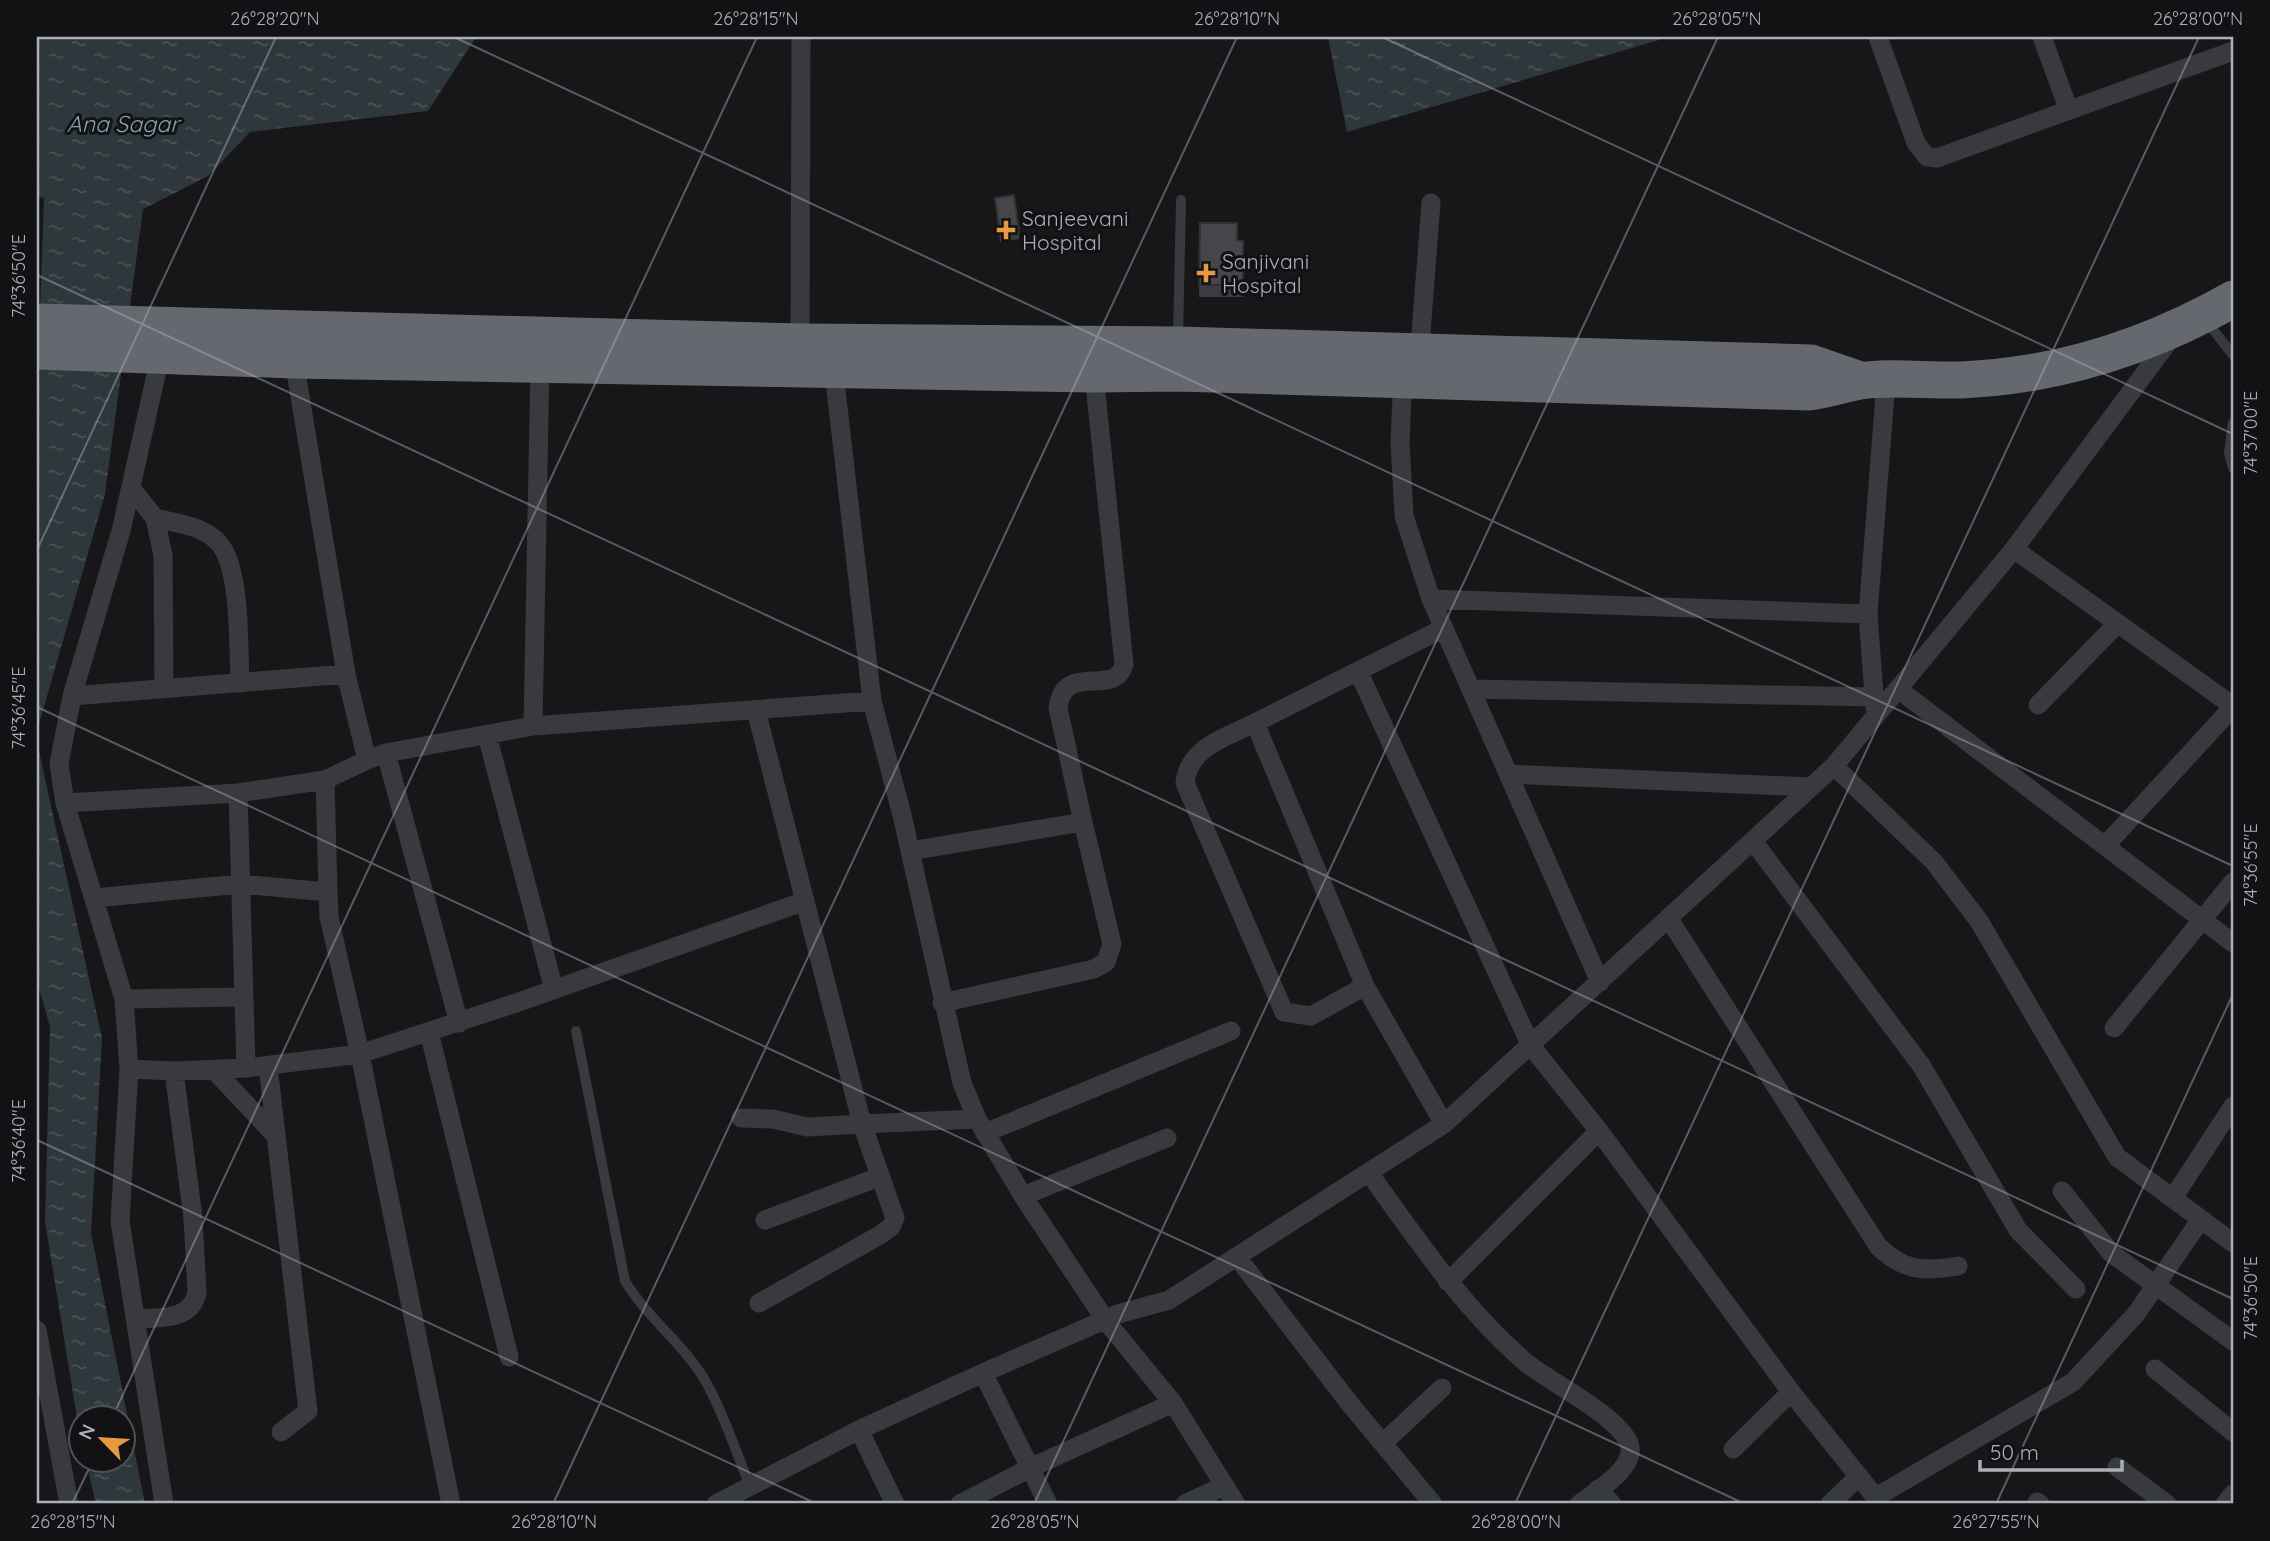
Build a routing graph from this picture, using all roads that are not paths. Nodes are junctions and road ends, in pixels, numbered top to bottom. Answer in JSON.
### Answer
{"nodes":[{"id":1,"x":801,"y":37,"type":"edge"},
{"id":2,"x":1878,"y":37,"type":"edge"},
{"id":3,"x":2042,"y":37,"type":"edge"},
{"id":4,"x":2233,"y":51,"type":"edge"},
{"id":5,"x":2068,"y":108,"type":"junction"},
{"id":6,"x":1181,"y":200,"type":"dead end"},
{"id":7,"x":1431,"y":204,"type":"dead end"},
{"id":8,"x":2233,"y":299,"type":"edge"},
{"id":9,"x":37,"y":322,"type":"edge"},
{"id":10,"x":2190,"y":322,"type":"junction"},
{"id":11,"x":152,"y":341,"type":"junction"},
{"id":12,"x":37,"y":351,"type":"edge"},
{"id":13,"x":816,"y":355,"type":"junction"},
{"id":14,"x":2233,"y":355,"type":"edge"},
{"id":15,"x":1178,"y":359,"type":"junction"},
{"id":16,"x":294,"y":360,"type":"junction"},
{"id":17,"x":540,"y":363,"type":"junction"},
{"id":18,"x":1411,"y":366,"type":"junction"},
{"id":19,"x":1094,"y":374,"type":"junction"},
{"id":20,"x":1873,"y":381,"type":"junction"},
{"id":21,"x":2233,"y":423,"type":"edge"},
{"id":22,"x":2233,"y":468,"type":"edge"},
{"id":23,"x":131,"y":488,"type":"junction"},
{"id":24,"x":155,"y":518,"type":"junction"},
{"id":25,"x":2014,"y":549,"type":"junction"},
{"id":26,"x":1431,"y":599,"type":"junction"},
{"id":27,"x":1868,"y":614,"type":"junction"},
{"id":28,"x":2118,"y":623,"type":"junction"},
{"id":29,"x":1444,"y":628,"type":"junction"},
{"id":30,"x":1358,"y":671,"type":"junction"},
{"id":31,"x":346,"y":674,"type":"junction"},
{"id":32,"x":240,"y":683,"type":"junction"},
{"id":33,"x":164,"y":689,"type":"junction"},
{"id":34,"x":1471,"y":689,"type":"junction"},
{"id":35,"x":1898,"y":689,"type":"junction"},
{"id":36,"x":72,"y":696,"type":"junction"},
{"id":37,"x":872,"y":701,"type":"junction"},
{"id":38,"x":2038,"y":705,"type":"dead end"},
{"id":39,"x":1875,"y":706,"type":"junction"},
{"id":40,"x":2233,"y":706,"type":"edge"},
{"id":41,"x":756,"y":710,"type":"junction"},
{"id":42,"x":1255,"y":723,"type":"junction"},
{"id":43,"x":533,"y":726,"type":"junction"},
{"id":44,"x":487,"y":735,"type":"junction"},
{"id":45,"x":386,"y":753,"type":"junction"},
{"id":46,"x":367,"y":760,"type":"junction"},
{"id":47,"x":1834,"y":766,"type":"junction"},
{"id":48,"x":1508,"y":774,"type":"junction"},
{"id":49,"x":325,"y":780,"type":"junction"},
{"id":50,"x":1811,"y":787,"type":"junction"},
{"id":51,"x":238,"y":793,"type":"junction"},
{"id":52,"x":65,"y":803,"type":"junction"},
{"id":53,"x":1083,"y":822,"type":"junction"},
{"id":54,"x":1753,"y":841,"type":"junction"},
{"id":55,"x":2105,"y":846,"type":"junction"},
{"id":56,"x":910,"y":851,"type":"junction"},
{"id":57,"x":2233,"y":882,"type":"edge"},
{"id":58,"x":240,"y":884,"type":"junction"},
{"id":59,"x":328,"y":892,"type":"junction"},
{"id":60,"x":95,"y":898,"type":"junction"},
{"id":61,"x":805,"y":901,"type":"junction"},
{"id":62,"x":1669,"y":919,"type":"junction"},
{"id":63,"x":2204,"y":921,"type":"junction"},
{"id":64,"x":2233,"y":943,"type":"edge"},
{"id":65,"x":1600,"y":982,"type":"junction"},
{"id":66,"x":1365,"y":986,"type":"junction"},
{"id":67,"x":554,"y":990,"type":"junction"},
{"id":68,"x":242,"y":998,"type":"junction"},
{"id":69,"x":124,"y":999,"type":"junction"},
{"id":70,"x":942,"y":1003,"type":"junction"},
{"id":71,"x":459,"y":1023,"type":"junction"},
{"id":72,"x":2114,"y":1028,"type":"dead end"},
{"id":73,"x":576,"y":1031,"type":"dead end"},
{"id":74,"x":1231,"y":1031,"type":"dead end"},
{"id":75,"x":429,"y":1032,"type":"junction"},
{"id":76,"x":1531,"y":1046,"type":"junction"},
{"id":77,"x":360,"y":1054,"type":"junction"},
{"id":78,"x":268,"y":1066,"type":"junction"},
{"id":79,"x":246,"y":1068,"type":"junction"},
{"id":80,"x":129,"y":1069,"type":"junction"},
{"id":81,"x":214,"y":1070,"type":"junction"},
{"id":82,"x":174,"y":1071,"type":"junction"},
{"id":83,"x":2233,"y":1106,"type":"edge"},
{"id":84,"x":741,"y":1118,"type":"dead end"},
{"id":85,"x":862,"y":1124,"type":"junction"},
{"id":86,"x":1444,"y":1124,"type":"junction"},
{"id":87,"x":981,"y":1126,"type":"junction"},
{"id":88,"x":1598,"y":1131,"type":"junction"},
{"id":89,"x":276,"y":1136,"type":"junction"},
{"id":90,"x":1167,"y":1138,"type":"dead end"},
{"id":91,"x":1369,"y":1172,"type":"junction"},
{"id":92,"x":879,"y":1177,"type":"junction"},
{"id":93,"x":2062,"y":1191,"type":"dead end"},
{"id":94,"x":1023,"y":1196,"type":"junction"},
{"id":95,"x":2173,"y":1198,"type":"junction"},
{"id":96,"x":2201,"y":1219,"type":"junction"},
{"id":97,"x":765,"y":1220,"type":"dead end"},
{"id":98,"x":2233,"y":1243,"type":"edge"},
{"id":99,"x":1237,"y":1257,"type":"junction"},
{"id":100,"x":1958,"y":1266,"type":"dead end"},
{"id":101,"x":1448,"y":1282,"type":"junction"},
{"id":102,"x":2155,"y":1285,"type":"junction"},
{"id":103,"x":2076,"y":1289,"type":"dead end"},
{"id":104,"x":759,"y":1303,"type":"dead end"},
{"id":105,"x":135,"y":1319,"type":"junction"},
{"id":106,"x":1105,"y":1321,"type":"junction"},
{"id":107,"x":37,"y":1330,"type":"edge"},
{"id":108,"x":2233,"y":1341,"type":"edge"},
{"id":109,"x":509,"y":1357,"type":"dead end"},
{"id":110,"x":2155,"y":1370,"type":"dead end"},
{"id":111,"x":983,"y":1373,"type":"junction"},
{"id":112,"x":1442,"y":1388,"type":"dead end"},
{"id":113,"x":1791,"y":1392,"type":"junction"},
{"id":114,"x":1173,"y":1404,"type":"junction"},
{"id":115,"x":859,"y":1430,"type":"junction"},
{"id":116,"x":281,"y":1432,"type":"dead end"},
{"id":117,"x":2233,"y":1432,"type":"edge"},
{"id":118,"x":1384,"y":1443,"type":"junction"},
{"id":119,"x":1732,"y":1449,"type":"dead end"},
{"id":120,"x":2118,"y":1467,"type":"dead end"},
{"id":121,"x":1030,"y":1468,"type":"junction"},
{"id":122,"x":1859,"y":1476,"type":"junction"},
{"id":123,"x":750,"y":1486,"type":"junction"},
{"id":124,"x":1224,"y":1486,"type":"junction"},
{"id":125,"x":1598,"y":1489,"type":"junction"},
{"id":126,"x":2233,"y":1494,"type":"edge"},
{"id":127,"x":1879,"y":1501,"type":"edge"},
{"id":128,"x":69,"y":1504,"type":"edge"},
{"id":129,"x":164,"y":1504,"type":"edge"},
{"id":130,"x":451,"y":1504,"type":"edge"},
{"id":131,"x":716,"y":1504,"type":"edge"},
{"id":132,"x":895,"y":1504,"type":"edge"},
{"id":133,"x":960,"y":1504,"type":"edge"},
{"id":134,"x":1048,"y":1504,"type":"edge"},
{"id":135,"x":1185,"y":1504,"type":"edge"},
{"id":136,"x":1236,"y":1504,"type":"edge"},
{"id":137,"x":1433,"y":1504,"type":"edge"},
{"id":138,"x":1579,"y":1504,"type":"edge"},
{"id":139,"x":1612,"y":1504,"type":"edge"},
{"id":140,"x":1830,"y":1504,"type":"edge"},
{"id":141,"x":2168,"y":1504,"type":"edge"},
{"id":142,"x":2225,"y":1504,"type":"edge"}],
"edges":[{"from":1,"to":13,"type":"street"},
{"from":2,"to":5,"type":"street"},
{"from":3,"to":5,"type":"street"},
{"from":4,"to":5,"type":"street"},
{"from":6,"to":15,"type":"lane"},
{"from":7,"to":18,"type":"street"},
{"from":8,"to":10,"type":"highway"},
{"from":9,"to":11,"type":"highway"},
{"from":10,"to":14,"type":"lane"},
{"from":10,"to":20,"type":"highway"},
{"from":10,"to":25,"type":"street"},
{"from":11,"to":12,"type":"highway"},
{"from":11,"to":13,"type":"highway"},
{"from":11,"to":16,"type":"highway"},
{"from":11,"to":23,"type":"street"},
{"from":13,"to":15,"type":"highway"},
{"from":13,"to":17,"type":"highway"},
{"from":13,"to":19,"type":"highway"},
{"from":13,"to":37,"type":"street"},
{"from":15,"to":18,"type":"highway"},
{"from":15,"to":19,"type":"highway"},
{"from":16,"to":17,"type":"highway"},
{"from":16,"to":31,"type":"street"},
{"from":17,"to":43,"type":"street"},
{"from":18,"to":20,"type":"highway"},
{"from":18,"to":26,"type":"street"},
{"from":19,"to":53,"type":"street"},
{"from":20,"to":27,"type":"street"},
{"from":21,"to":22,"type":"lane"},
{"from":23,"to":24,"type":"street"},
{"from":23,"to":36,"type":"street"},
{"from":24,"to":32,"type":"street"},
{"from":24,"to":33,"type":"street"},
{"from":25,"to":28,"type":"street"},
{"from":25,"to":35,"type":"street"},
{"from":26,"to":27,"type":"street"},
{"from":26,"to":29,"type":"street"},
{"from":27,"to":39,"type":"street"},
{"from":28,"to":38,"type":"street"},
{"from":28,"to":40,"type":"street"},
{"from":29,"to":30,"type":"street"},
{"from":29,"to":34,"type":"street"},
{"from":30,"to":42,"type":"street"},
{"from":30,"to":76,"type":"street"},
{"from":31,"to":32,"type":"street"},
{"from":31,"to":46,"type":"street"},
{"from":32,"to":33,"type":"street"},
{"from":33,"to":36,"type":"street"},
{"from":34,"to":39,"type":"street"},
{"from":34,"to":48,"type":"street"},
{"from":35,"to":39,"type":"street"},
{"from":35,"to":55,"type":"street"},
{"from":36,"to":52,"type":"street"},
{"from":37,"to":41,"type":"street"},
{"from":37,"to":56,"type":"street"},
{"from":39,"to":47,"type":"street"},
{"from":40,"to":55,"type":"street"},
{"from":41,"to":43,"type":"street"},
{"from":41,"to":61,"type":"street"},
{"from":42,"to":66,"type":"street"},
{"from":42,"to":66,"type":"street"},
{"from":43,"to":44,"type":"street"},
{"from":44,"to":45,"type":"street"},
{"from":44,"to":67,"type":"street"},
{"from":45,"to":46,"type":"street"},
{"from":45,"to":71,"type":"street"},
{"from":46,"to":49,"type":"street"},
{"from":47,"to":50,"type":"street"},
{"from":47,"to":95,"type":"street"},
{"from":48,"to":50,"type":"street"},
{"from":48,"to":65,"type":"street"},
{"from":49,"to":51,"type":"street"},
{"from":49,"to":59,"type":"street"},
{"from":50,"to":54,"type":"street"},
{"from":51,"to":52,"type":"street"},
{"from":51,"to":58,"type":"street"},
{"from":52,"to":60,"type":"street"},
{"from":53,"to":56,"type":"street"},
{"from":53,"to":70,"type":"street"},
{"from":54,"to":62,"type":"street"},
{"from":54,"to":103,"type":"street"},
{"from":55,"to":63,"type":"street"},
{"from":56,"to":70,"type":"street"},
{"from":57,"to":63,"type":"street"},
{"from":58,"to":59,"type":"street"},
{"from":58,"to":60,"type":"street"},
{"from":58,"to":68,"type":"street"},
{"from":59,"to":77,"type":"street"},
{"from":60,"to":69,"type":"street"},
{"from":61,"to":67,"type":"street"},
{"from":61,"to":85,"type":"street"},
{"from":62,"to":65,"type":"street"},
{"from":62,"to":100,"type":"street"},
{"from":63,"to":64,"type":"street"},
{"from":63,"to":72,"type":"street"},
{"from":65,"to":76,"type":"street"},
{"from":66,"to":86,"type":"street"},
{"from":67,"to":71,"type":"street"},
{"from":68,"to":69,"type":"street"},
{"from":68,"to":79,"type":"street"},
{"from":69,"to":80,"type":"street"},
{"from":70,"to":87,"type":"street"},
{"from":71,"to":75,"type":"street"},
{"from":73,"to":123,"type":"lane"},
{"from":74,"to":87,"type":"street"},
{"from":75,"to":77,"type":"street"},
{"from":75,"to":109,"type":"street"},
{"from":76,"to":86,"type":"street"},
{"from":76,"to":88,"type":"street"},
{"from":77,"to":78,"type":"street"},
{"from":77,"to":130,"type":"street"},
{"from":78,"to":79,"type":"street"},
{"from":78,"to":89,"type":"street"},
{"from":79,"to":81,"type":"street"},
{"from":80,"to":82,"type":"street"},
{"from":80,"to":105,"type":"street"},
{"from":81,"to":82,"type":"street"},
{"from":81,"to":89,"type":"street"},
{"from":82,"to":105,"type":"street"},
{"from":83,"to":95,"type":"street"},
{"from":84,"to":85,"type":"street"},
{"from":85,"to":87,"type":"street"},
{"from":85,"to":92,"type":"street"},
{"from":86,"to":91,"type":"street"},
{"from":87,"to":94,"type":"street"},
{"from":88,"to":101,"type":"street"},
{"from":88,"to":113,"type":"street"},
{"from":89,"to":116,"type":"street"},
{"from":90,"to":94,"type":"street"},
{"from":91,"to":99,"type":"street"},
{"from":91,"to":101,"type":"street"},
{"from":92,"to":97,"type":"street"},
{"from":92,"to":104,"type":"street"},
{"from":93,"to":102,"type":"street"},
{"from":94,"to":106,"type":"street"},
{"from":95,"to":96,"type":"street"},
{"from":96,"to":98,"type":"street"},
{"from":96,"to":102,"type":"street"},
{"from":99,"to":106,"type":"street"},
{"from":99,"to":118,"type":"street"},
{"from":101,"to":125,"type":"street"},
{"from":102,"to":108,"type":"street"},
{"from":102,"to":127,"type":"street"},
{"from":105,"to":129,"type":"street"},
{"from":106,"to":111,"type":"street"},
{"from":106,"to":114,"type":"street"},
{"from":107,"to":128,"type":"street"},
{"from":110,"to":117,"type":"street"},
{"from":111,"to":115,"type":"street"},
{"from":111,"to":121,"type":"street"},
{"from":112,"to":118,"type":"street"},
{"from":113,"to":119,"type":"street"},
{"from":113,"to":122,"type":"street"},
{"from":114,"to":121,"type":"street"},
{"from":114,"to":124,"type":"street"},
{"from":115,"to":123,"type":"street"},
{"from":115,"to":132,"type":"street"},
{"from":118,"to":137,"type":"street"},
{"from":120,"to":141,"type":"street"},
{"from":121,"to":133,"type":"street"},
{"from":121,"to":134,"type":"street"},
{"from":122,"to":127,"type":"street"},
{"from":122,"to":140,"type":"street"},
{"from":123,"to":131,"type":"street"},
{"from":124,"to":135,"type":"street"},
{"from":124,"to":136,"type":"street"},
{"from":125,"to":138,"type":"street"},
{"from":125,"to":139,"type":"street"},
{"from":126,"to":142,"type":"street"}]}
